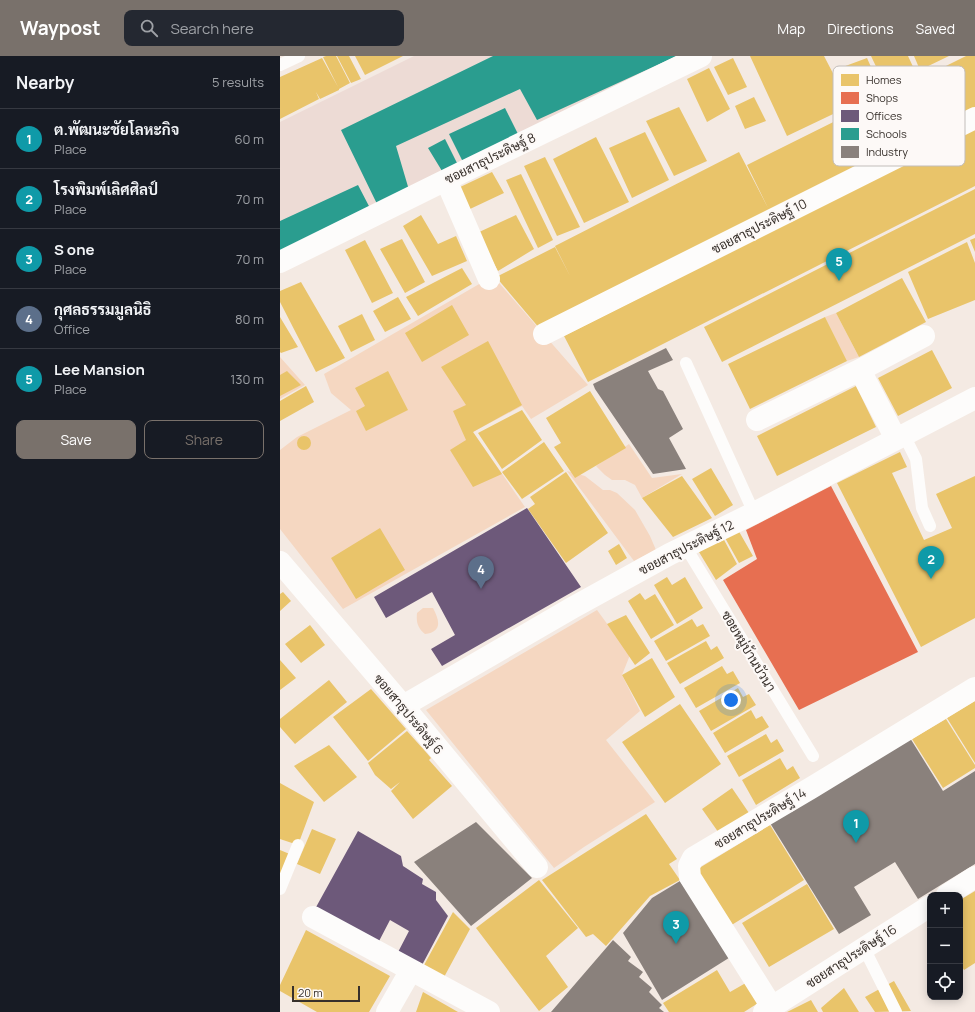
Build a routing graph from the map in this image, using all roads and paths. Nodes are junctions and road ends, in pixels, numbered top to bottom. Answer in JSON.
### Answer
{"nodes":[{"id":1,"x":299,"y":56,"type":"edge"},
{"id":2,"x":701,"y":56,"type":"edge"},
{"id":3,"x":280,"y":65,"type":"edge"},
{"id":4,"x":975,"y":118,"type":"edge"},
{"id":5,"x":965,"y":123,"type":"edge"},
{"id":6,"x":879,"y":166,"type":"edge"},
{"id":7,"x":446,"y":180,"type":"junction"},
{"id":8,"x":280,"y":262,"type":"edge"},
{"id":9,"x":489,"y":279,"type":"dead end"},
{"id":10,"x":544,"y":334,"type":"dead end"},
{"id":11,"x":924,"y":336,"type":"dead end"},
{"id":12,"x":686,"y":363,"type":"dead end"},
{"id":13,"x":860,"y":370,"type":"junction"},
{"id":14,"x":975,"y":398,"type":"edge"},
{"id":15,"x":757,"y":420,"type":"dead end"},
{"id":16,"x":900,"y":437,"type":"junction"},
{"id":17,"x":754,"y":513,"type":"junction"},
{"id":18,"x":930,"y":526,"type":"dead end"},
{"id":19,"x":684,"y":546,"type":"junction"},
{"id":20,"x":280,"y":562,"type":"edge"},
{"id":21,"x":975,"y":688,"type":"edge"},
{"id":22,"x":403,"y":706,"type":"junction"},
{"id":23,"x":813,"y":756,"type":"dead end"},
{"id":24,"x":298,"y":846,"type":"dead end"},
{"id":25,"x":537,"y":867,"type":"dead end"},
{"id":26,"x":975,"y":877,"type":"edge"},
{"id":27,"x":280,"y":889,"type":"edge"},
{"id":28,"x":952,"y":892,"type":"edge"},
{"id":29,"x":927,"y":908,"type":"edge"},
{"id":30,"x":313,"y":917,"type":"dead end"},
{"id":31,"x":864,"y":948,"type":"junction"},
{"id":32,"x":411,"y":970,"type":"junction"},
{"id":33,"x":768,"y":1009,"type":"edge"},
{"id":34,"x":388,"y":1012,"type":"edge"},
{"id":35,"x":489,"y":1012,"type":"edge"},
{"id":36,"x":896,"y":1012,"type":"edge"}],
"edges":[{"from":1,"to":3,"type":"lane"},
{"from":2,"to":7,"type":"street","name":"ซอยสาธุประดิษฐ์ 8"},
{"from":4,"to":5,"type":"street","name":"ซอยสาธุประดิษฐ์ 10"},
{"from":6,"to":10,"type":"street","name":"ซอยสาธุประดิษฐ์ 10"},
{"from":7,"to":8,"type":"street","name":"ซอยสาธุประดิษฐ์ 8"},
{"from":7,"to":9,"type":"street"},
{"from":11,"to":13,"type":"street"},
{"from":12,"to":17,"type":"lane"},
{"from":13,"to":15,"type":"street"},
{"from":13,"to":16,"type":"street"},
{"from":14,"to":16,"type":"street","name":"ซอยสาธุประดิษฐ์ 12"},
{"from":16,"to":17,"type":"street","name":"ซอยสาธุประดิษฐ์ 12"},
{"from":16,"to":18,"type":"lane"},
{"from":17,"to":19,"type":"street","name":"ซอยสาธุประดิษฐ์ 12"},
{"from":19,"to":22,"type":"street","name":"ซอยสาธุประดิษฐ์ 12"},
{"from":19,"to":23,"type":"lane","name":"ซอยหมู่บ้านบัวนา"},
{"from":20,"to":22,"type":"street","name":"ซอยสาธุประดิษฐ์ 6"},
{"from":21,"to":33,"type":"street","name":"ซอยสาธุประดิษฐ์ 14"},
{"from":22,"to":25,"type":"street","name":"ซอยสาธุประดิษฐ์ 6"},
{"from":24,"to":27,"type":"lane"},
{"from":26,"to":28,"type":"street"},
{"from":29,"to":31,"type":"street","name":"ซอยสาธุประดิษฐ์ 16"},
{"from":30,"to":32,"type":"street"},
{"from":31,"to":33,"type":"street","name":"ซอยสาธุประดิษฐ์ 16"},
{"from":31,"to":36,"type":"lane"},
{"from":32,"to":34,"type":"street"},
{"from":32,"to":35,"type":"street"}]}
